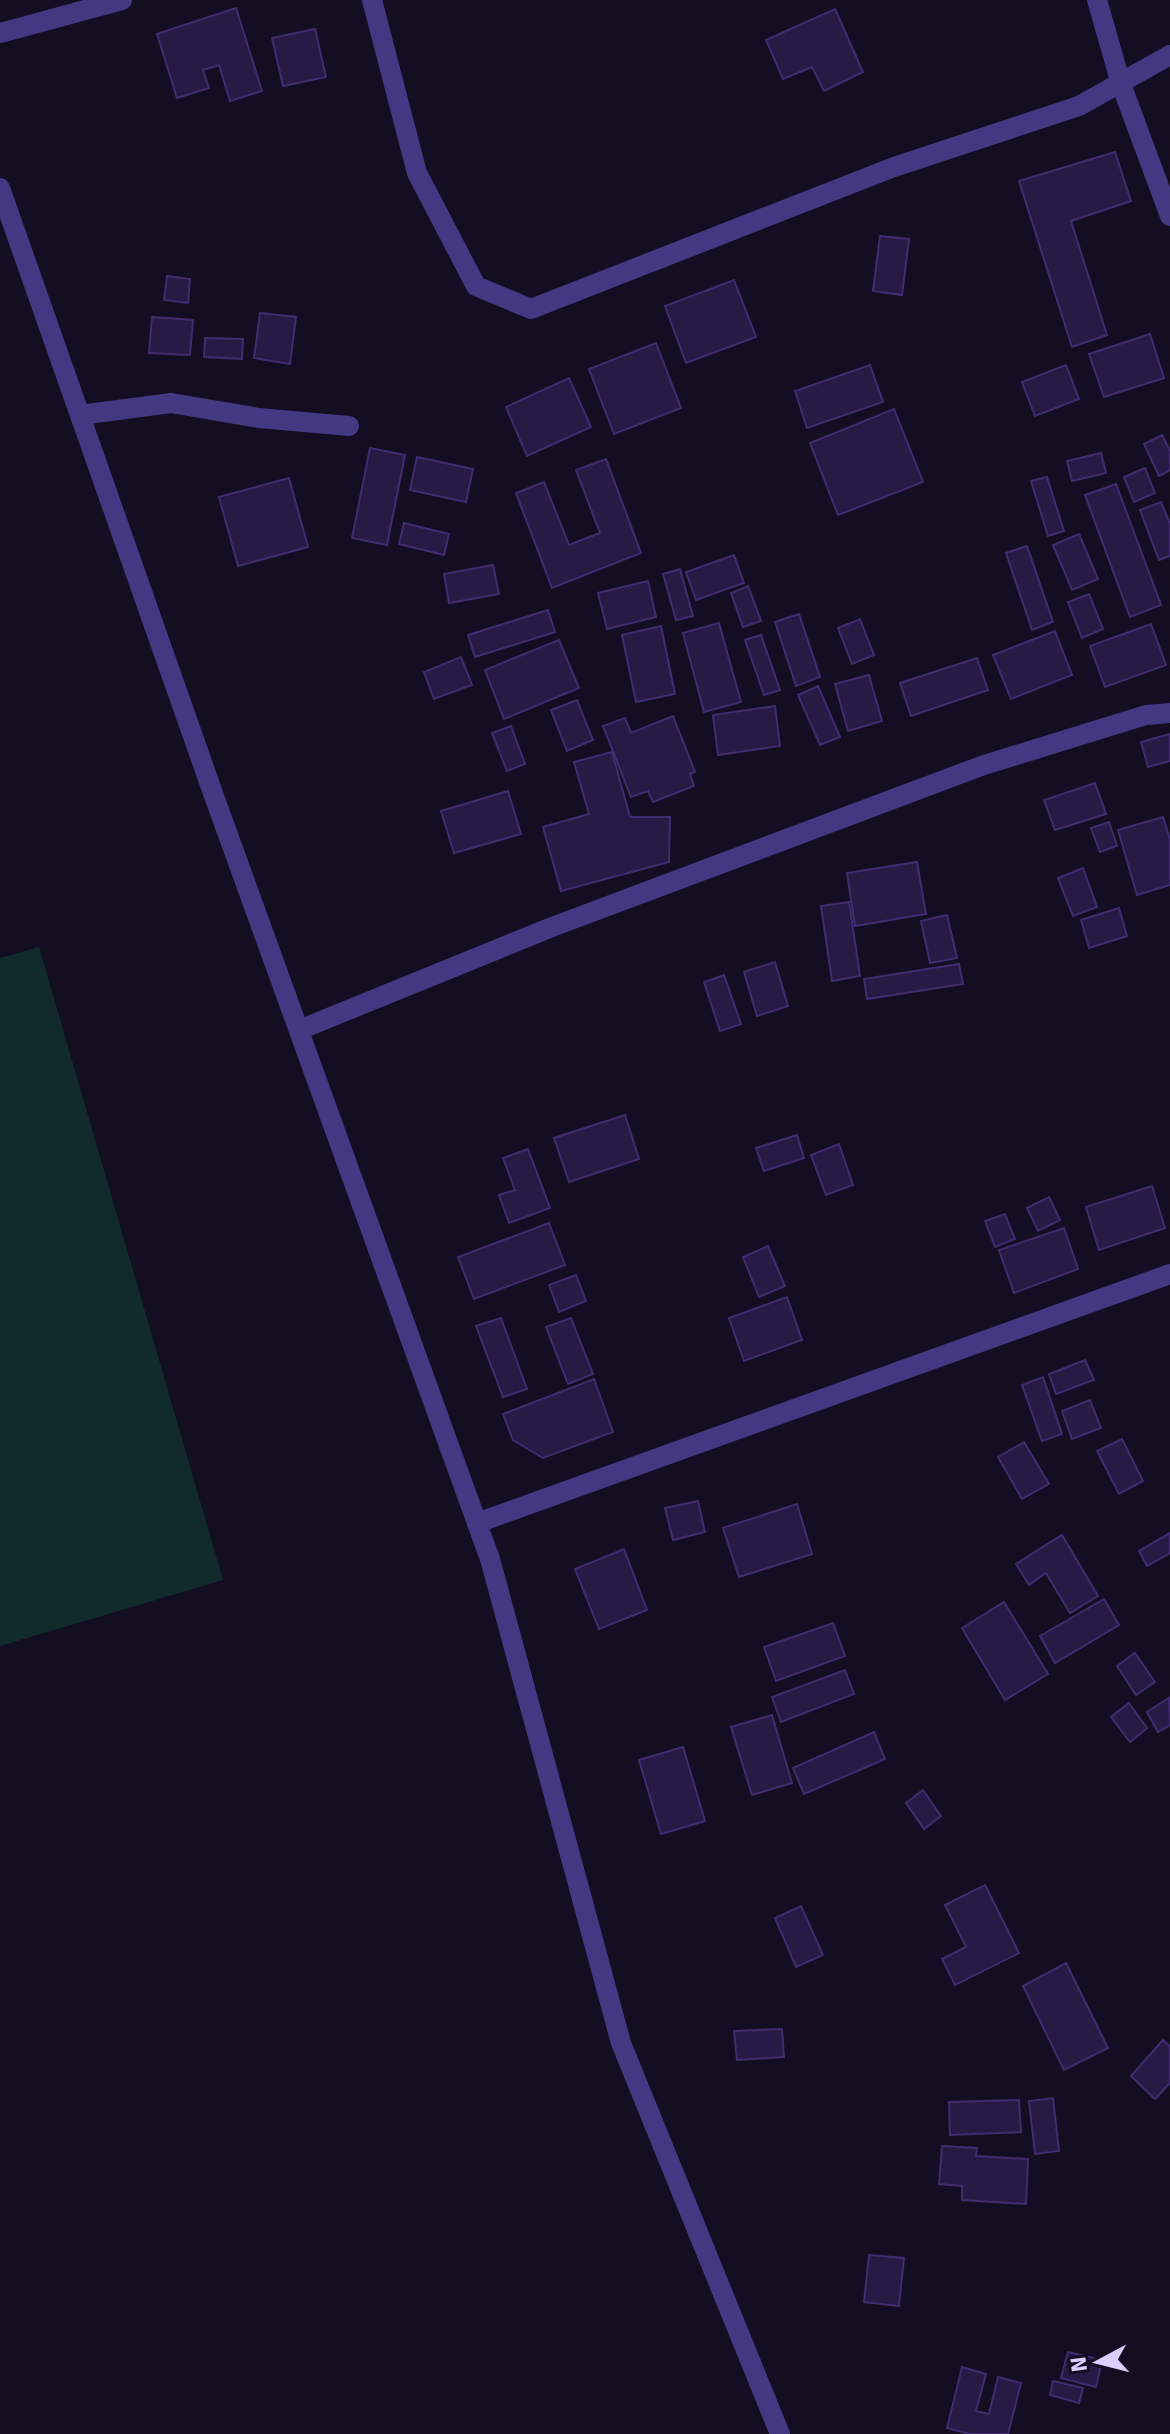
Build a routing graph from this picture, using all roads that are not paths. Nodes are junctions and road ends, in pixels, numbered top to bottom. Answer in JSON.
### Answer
{"nodes":[{"id":1,"x":122,"y":0,"type":"edge"},
{"id":2,"x":372,"y":0,"type":"edge"},
{"id":3,"x":1097,"y":0,"type":"edge"},
{"id":4,"x":0,"y":33,"type":"edge"},
{"id":5,"x":1170,"y":55,"type":"edge"},
{"id":6,"x":1121,"y":84,"type":"junction"},
{"id":7,"x":0,"y":188,"type":"edge"},
{"id":8,"x":1170,"y":216,"type":"edge"},
{"id":9,"x":80,"y":415,"type":"junction"},
{"id":10,"x":349,"y":426,"type":"dead end"},
{"id":11,"x":1170,"y":713,"type":"edge"},
{"id":12,"x":299,"y":1030,"type":"junction"},
{"id":13,"x":1170,"y":1274,"type":"edge"},
{"id":14,"x":477,"y":1523,"type":"junction"},
{"id":15,"x":780,"y":2434,"type":"edge"}],
"edges":[{"from":1,"to":4,"type":"street"},
{"from":2,"to":6,"type":"street"},
{"from":3,"to":6,"type":"street"},
{"from":5,"to":6,"type":"street"},
{"from":6,"to":8,"type":"street"},
{"from":7,"to":9,"type":"street"},
{"from":9,"to":10,"type":"street"},
{"from":9,"to":12,"type":"street"},
{"from":11,"to":12,"type":"street"},
{"from":12,"to":14,"type":"street"},
{"from":13,"to":14,"type":"street"},
{"from":14,"to":15,"type":"street"}]}
